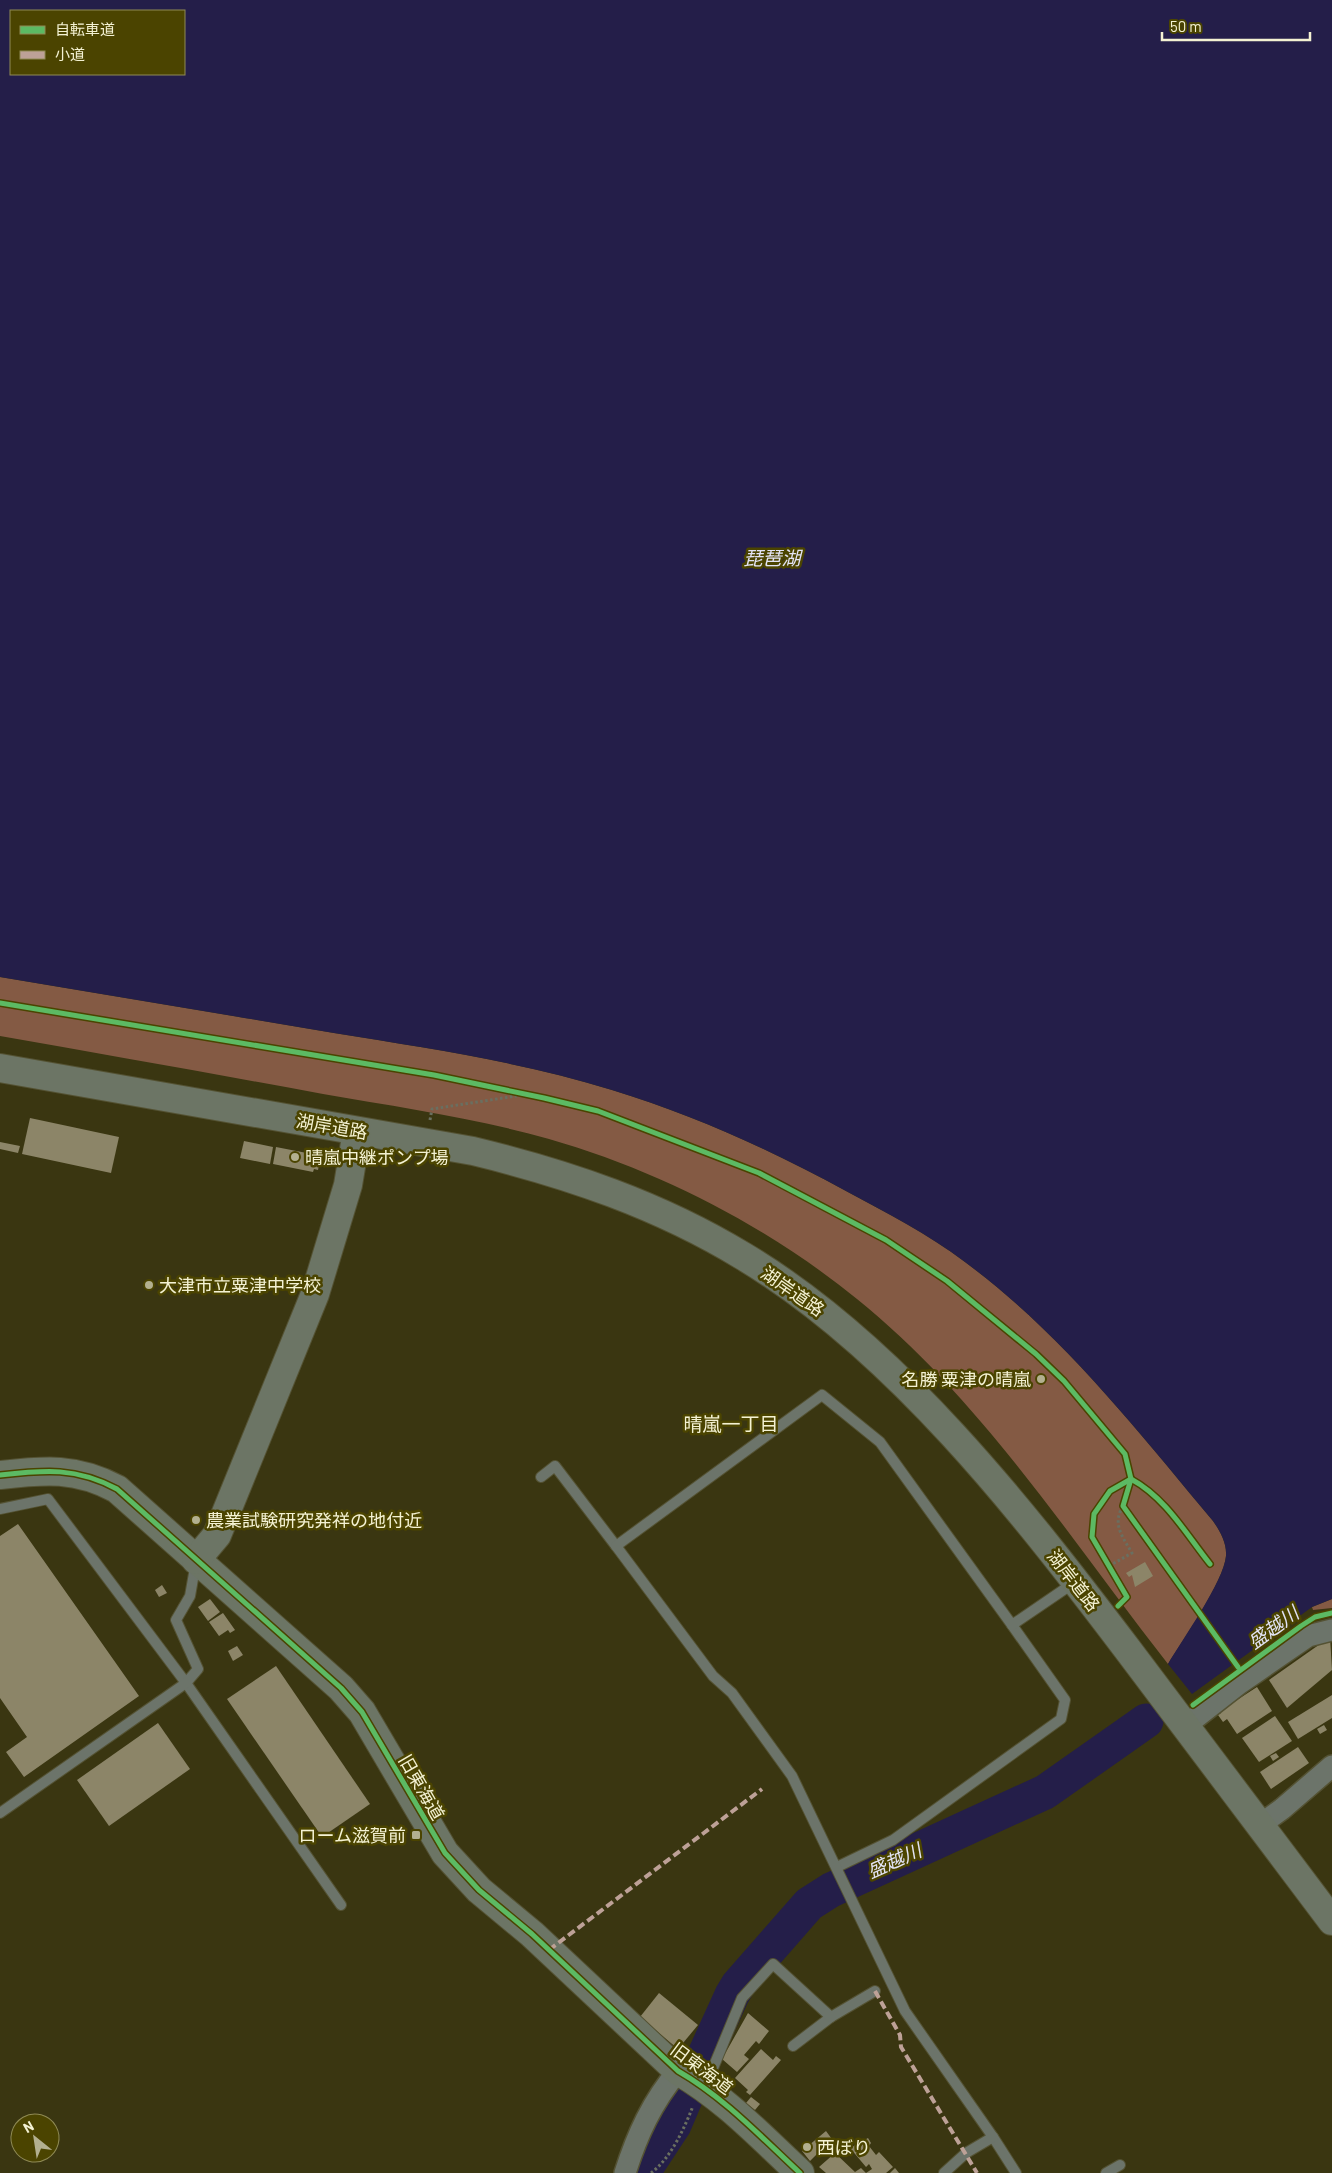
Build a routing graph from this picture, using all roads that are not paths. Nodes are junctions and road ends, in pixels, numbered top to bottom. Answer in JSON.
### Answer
{"nodes":[{"id":1,"x":0,"y":1068,"type":"edge"},
{"id":2,"x":358,"y":1131,"type":"junction"},
{"id":3,"x":0,"y":1475,"type":"edge"},
{"id":4,"x":541,"y":1477,"type":"dead end"},
{"id":5,"x":0,"y":1509,"type":"edge"},
{"id":6,"x":616,"y":1546,"type":"junction"},
{"id":7,"x":196,"y":1560,"type":"junction"},
{"id":8,"x":1076,"y":1582,"type":"junction"},
{"id":9,"x":1012,"y":1625,"type":"junction"},
{"id":10,"x":1332,"y":1630,"type":"edge"},
{"id":11,"x":186,"y":1683,"type":"junction"},
{"id":12,"x":1185,"y":1726,"type":"junction"},
{"id":13,"x":1332,"y":1766,"type":"edge"},
{"id":14,"x":0,"y":1813,"type":"edge"},
{"id":15,"x":1260,"y":1825,"type":"junction"},
{"id":16,"x":838,"y":1869,"type":"junction"},
{"id":17,"x":341,"y":1905,"type":"dead end"},
{"id":18,"x":1332,"y":1921,"type":"edge"},
{"id":19,"x":875,"y":1991,"type":"dead end"},
{"id":20,"x":831,"y":2016,"type":"junction"},
{"id":21,"x":793,"y":2046,"type":"dead end"},
{"id":22,"x":678,"y":2071,"type":"junction"},
{"id":23,"x":698,"y":2094,"type":"junction"},
{"id":24,"x":993,"y":2137,"type":"junction"},
{"id":25,"x":1120,"y":2165,"type":"dead end"},
{"id":26,"x":626,"y":2173,"type":"edge"},
{"id":27,"x":800,"y":2173,"type":"edge"},
{"id":28,"x":944,"y":2173,"type":"edge"},
{"id":29,"x":1016,"y":2173,"type":"edge"},
{"id":30,"x":1106,"y":2173,"type":"edge"}],
"edges":[{"from":1,"to":2,"type":"main road","name":"湖岸道路"},
{"from":2,"to":7,"type":"main road"},
{"from":2,"to":8,"type":"main road","name":"湖岸道路"},
{"from":3,"to":7,"type":"main road","name":"旧東海道"},
{"from":4,"to":6,"type":"lane"},
{"from":5,"to":11,"type":"lane"},
{"from":6,"to":9,"type":"lane"},
{"from":6,"to":16,"type":"lane"},
{"from":7,"to":11,"type":"lane"},
{"from":7,"to":22,"type":"main road","name":"旧東海道"},
{"from":8,"to":9,"type":"lane"},
{"from":8,"to":12,"type":"main road","name":"湖岸道路"},
{"from":9,"to":16,"type":"lane"},
{"from":10,"to":12,"type":"street"},
{"from":11,"to":14,"type":"lane"},
{"from":11,"to":17,"type":"lane"},
{"from":12,"to":15,"type":"main road","name":"湖岸道路"},
{"from":13,"to":15,"type":"street"},
{"from":15,"to":18,"type":"main road","name":"湖岸道路"},
{"from":16,"to":24,"type":"lane"},
{"from":19,"to":20,"type":"lane"},
{"from":20,"to":21,"type":"lane"},
{"from":20,"to":23,"type":"lane"},
{"from":22,"to":23,"type":"main road","name":"旧東海道"},
{"from":22,"to":26,"type":"street"},
{"from":23,"to":27,"type":"main road","name":"旧東海道"},
{"from":24,"to":28,"type":"lane"},
{"from":24,"to":29,"type":"lane"},
{"from":25,"to":30,"type":"lane"}]}
